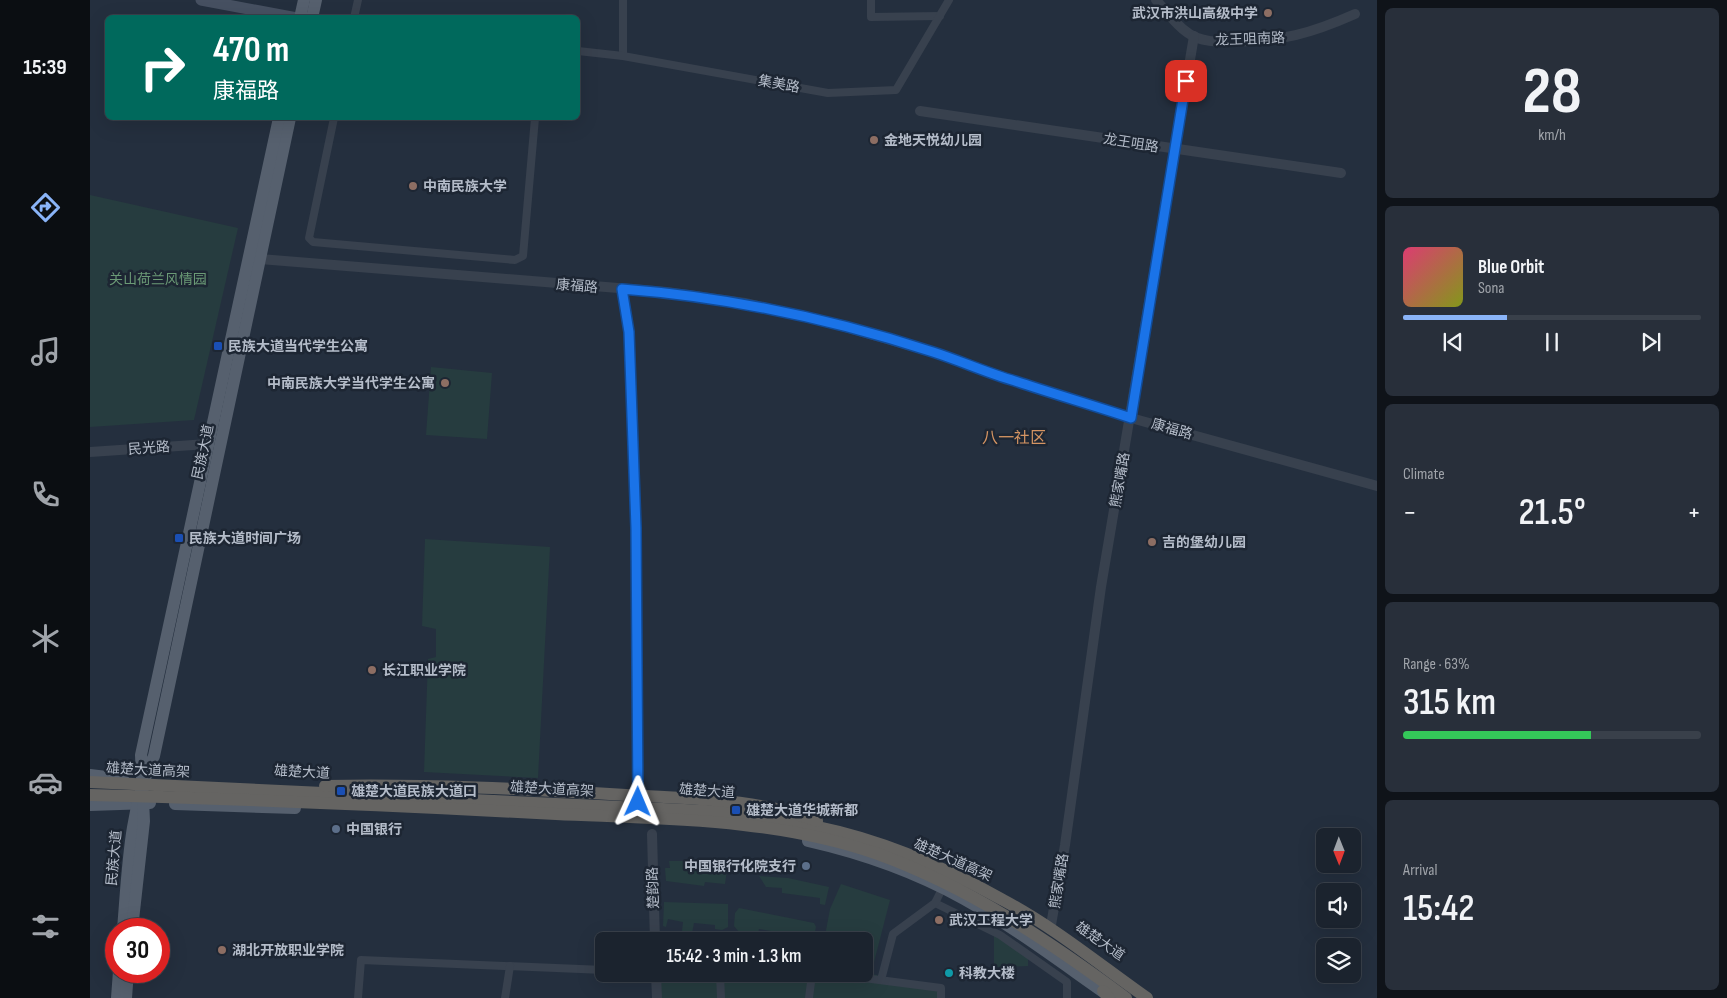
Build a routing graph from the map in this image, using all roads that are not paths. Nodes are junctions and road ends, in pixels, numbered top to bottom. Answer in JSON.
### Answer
{"nodes":[{"id":1,"x":201,"y":0,"type":"edge"},
{"id":2,"x":304,"y":0,"type":"edge"},
{"id":3,"x":316,"y":0,"type":"edge"},
{"id":4,"x":358,"y":0,"type":"edge"},
{"id":5,"x":623,"y":0,"type":"edge"},
{"id":6,"x":871,"y":0,"type":"edge"},
{"id":7,"x":949,"y":0,"type":"edge"},
{"id":8,"x":1156,"y":0,"type":"edge"},
{"id":9,"x":1355,"y":14,"type":"dead end"},
{"id":10,"x":283,"y":15,"type":"edge"},
{"id":11,"x":300,"y":15,"type":"edge"},
{"id":12,"x":313,"y":15,"type":"edge"},
{"id":13,"x":355,"y":15,"type":"edge"},
{"id":14,"x":940,"y":16,"type":"junction"},
{"id":15,"x":1194,"y":36,"type":"junction"},
{"id":16,"x":580,"y":51,"type":"edge"},
{"id":17,"x":623,"y":56,"type":"junction"},
{"id":18,"x":920,"y":111,"type":"dead end"},
{"id":19,"x":279,"y":120,"type":"edge"},
{"id":20,"x":290,"y":120,"type":"edge"},
{"id":21,"x":334,"y":120,"type":"edge"},
{"id":22,"x":535,"y":120,"type":"edge"},
{"id":23,"x":1174,"y":150,"type":"junction"},
{"id":24,"x":1341,"y":173,"type":"dead end"},
{"id":25,"x":260,"y":259,"type":"junction"},
{"id":26,"x":622,"y":289,"type":"junction"},
{"id":27,"x":1131,"y":418,"type":"junction"},
{"id":28,"x":208,"y":444,"type":"junction"},
{"id":29,"x":90,"y":452,"type":"edge"},
{"id":30,"x":1377,"y":486,"type":"edge"},
{"id":31,"x":90,"y":775,"type":"edge"},
{"id":32,"x":90,"y":782,"type":"edge"},
{"id":33,"x":286,"y":786,"type":"junction"},
{"id":34,"x":142,"y":792,"type":"junction"},
{"id":35,"x":90,"y":795,"type":"edge"},
{"id":36,"x":638,"y":802,"type":"junction"},
{"id":37,"x":90,"y":805,"type":"edge"},
{"id":38,"x":652,"y":834,"type":"dead end"},
{"id":39,"x":868,"y":842,"type":"junction"},
{"id":40,"x":965,"y":874,"type":"junction"},
{"id":41,"x":940,"y":893,"type":"dead end"},
{"id":42,"x":954,"y":894,"type":"junction"},
{"id":43,"x":935,"y":903,"type":"junction"},
{"id":44,"x":124,"y":918,"type":"edge"},
{"id":45,"x":133,"y":918,"type":"edge"},
{"id":46,"x":1051,"y":925,"type":"junction"},
{"id":47,"x":655,"y":932,"type":"edge"},
{"id":48,"x":510,"y":966,"type":"junction"},
{"id":49,"x":595,"y":970,"type":"edge"},
{"id":50,"x":873,"y":979,"type":"edge"},
{"id":51,"x":882,"y":980,"type":"junction"},
{"id":52,"x":656,"y":982,"type":"edge"},
{"id":53,"x":720,"y":982,"type":"edge"},
{"id":54,"x":811,"y":982,"type":"edge"},
{"id":55,"x":118,"y":983,"type":"edge"},
{"id":56,"x":127,"y":983,"type":"edge"},
{"id":57,"x":1108,"y":996,"type":"edge"},
{"id":58,"x":117,"y":998,"type":"edge"},
{"id":59,"x":126,"y":998,"type":"edge"},
{"id":60,"x":358,"y":998,"type":"edge"},
{"id":61,"x":505,"y":998,"type":"edge"},
{"id":62,"x":657,"y":998,"type":"edge"},
{"id":63,"x":721,"y":998,"type":"edge"},
{"id":64,"x":809,"y":998,"type":"edge"},
{"id":65,"x":942,"y":998,"type":"edge"},
{"id":66,"x":1068,"y":998,"type":"edge"},
{"id":67,"x":1126,"y":998,"type":"edge"},
{"id":68,"x":1147,"y":998,"type":"edge"},
{"id":69,"x":1154,"y":998,"type":"edge"}],
"edges":[{"from":1,"to":10,"type":"main road"},
{"from":2,"to":11,"type":"main road"},
{"from":3,"to":12,"type":"main road"},
{"from":4,"to":13,"type":"street"},
{"from":5,"to":17,"type":"street"},
{"from":6,"to":14,"type":"street"},
{"from":7,"to":14,"type":"street"},
{"from":8,"to":15,"type":"street","name":"龙王咀南路"},
{"from":9,"to":15,"type":"street","name":"龙王咀南路"},
{"from":14,"to":17,"type":"street","name":"集美路"},
{"from":15,"to":23,"type":"street","name":"熊家嘴路"},
{"from":16,"to":17,"type":"street","name":"集美路"},
{"from":18,"to":23,"type":"street","name":"龙王咀路"},
{"from":19,"to":28,"type":"main road","name":"民族大道"},
{"from":20,"to":25,"type":"main road","name":"民族大道"},
{"from":21,"to":22,"type":"street"},
{"from":23,"to":24,"type":"street","name":"龙王咀路"},
{"from":23,"to":27,"type":"street","name":"熊家嘴路"},
{"from":25,"to":26,"type":"street","name":"康福路"},
{"from":25,"to":34,"type":"main road","name":"民族大道"},
{"from":26,"to":27,"type":"street","name":"康福路"},
{"from":26,"to":36,"type":"street"},
{"from":27,"to":30,"type":"street","name":"康福路"},
{"from":27,"to":46,"type":"street","name":"熊家嘴路"},
{"from":28,"to":29,"type":"street","name":"民光路"},
{"from":28,"to":34,"type":"main road","name":"民族大道"},
{"from":31,"to":34,"type":"main road","name":"雄楚大道"},
{"from":32,"to":39,"type":"highway","name":"雄楚大道高架"},
{"from":33,"to":34,"type":"main road","name":"雄楚大道"},
{"from":33,"to":36,"type":"main road","name":"雄楚大道"},
{"from":33,"to":39,"type":"highway"},
{"from":34,"to":37,"type":"main road","name":"雄楚大道"},
{"from":34,"to":42,"type":"main road","name":"雄楚大道"},
{"from":34,"to":44,"type":"main road","name":"民族大道"},
{"from":34,"to":45,"type":"main road","name":"民族大道"},
{"from":35,"to":67,"type":"highway","name":"雄楚大道高架"},
{"from":36,"to":40,"type":"main road","name":"雄楚大道"},
{"from":38,"to":47,"type":"street","name":"楚韵路"},
{"from":39,"to":68,"type":"highway","name":"雄楚大道高架"},
{"from":40,"to":42,"type":"main road"},
{"from":40,"to":46,"type":"main road","name":"雄楚大道"},
{"from":41,"to":43,"type":"street"},
{"from":42,"to":57,"type":"main road","name":"雄楚大道"},
{"from":43,"to":51,"type":"street"},
{"from":43,"to":66,"type":"street"},
{"from":46,"to":69,"type":"main road","name":"雄楚大道"},
{"from":48,"to":49,"type":"street"},
{"from":48,"to":60,"type":"street"},
{"from":48,"to":61,"type":"street"},
{"from":50,"to":51,"type":"street"},
{"from":51,"to":65,"type":"street"},
{"from":52,"to":62,"type":"street"},
{"from":53,"to":63,"type":"street"},
{"from":54,"to":64,"type":"street"},
{"from":55,"to":58,"type":"main road"},
{"from":56,"to":59,"type":"main road"}]}
